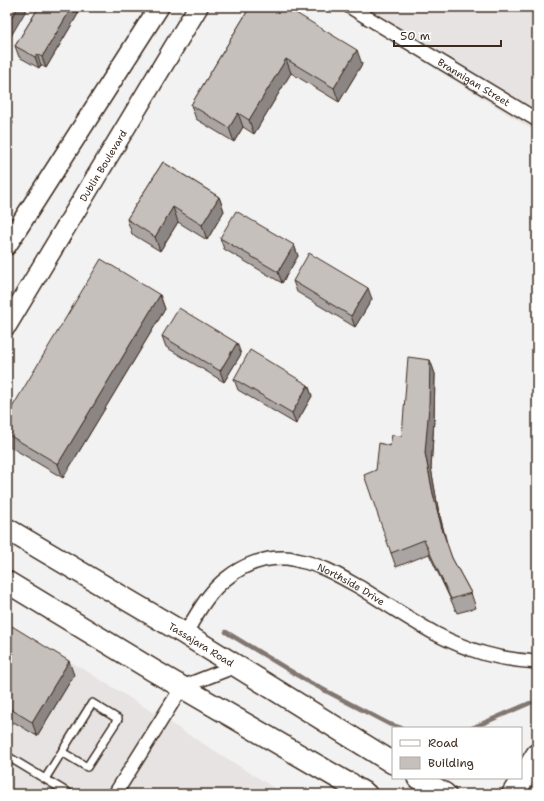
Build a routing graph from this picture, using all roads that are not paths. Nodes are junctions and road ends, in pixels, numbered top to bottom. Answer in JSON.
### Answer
{"nodes":[{"id":1,"x":158,"y":7,"type":"edge"},
{"id":2,"x":198,"y":7,"type":"edge"},
{"id":3,"x":350,"y":7,"type":"edge"},
{"id":4,"x":537,"y":120,"type":"edge"},
{"id":5,"x":7,"y":245,"type":"edge"},
{"id":6,"x":7,"y":325,"type":"edge"},
{"id":7,"x":7,"y":529,"type":"edge"},
{"id":8,"x":7,"y":582,"type":"edge"},
{"id":9,"x":185,"y":634,"type":"junction"},
{"id":10,"x":537,"y":662,"type":"edge"},
{"id":11,"x":236,"y":666,"type":"junction"},
{"id":12,"x":182,"y":687,"type":"junction"},
{"id":13,"x":62,"y":752,"type":"junction"},
{"id":14,"x":537,"y":755,"type":"edge"},
{"id":15,"x":7,"y":756,"type":"edge"},
{"id":16,"x":392,"y":762,"type":"edge"},
{"id":17,"x":45,"y":779,"type":"junction"},
{"id":18,"x":420,"y":779,"type":"edge"},
{"id":19,"x":356,"y":791,"type":"edge"},
{"id":20,"x":70,"y":794,"type":"edge"},
{"id":21,"x":115,"y":794,"type":"edge"},
{"id":22,"x":445,"y":794,"type":"edge"},
{"id":23,"x":513,"y":794,"type":"edge"}],
"edges":[{"from":1,"to":5,"type":"main road"},
{"from":2,"to":6,"type":"main road","name":"Dublin Boulevard"},
{"from":3,"to":4,"type":"street","name":"Brannigan Street"},
{"from":7,"to":9,"type":"main road","name":"Tassajara Road"},
{"from":8,"to":12,"type":"main road"},
{"from":9,"to":10,"type":"street","name":"Northside Drive"},
{"from":9,"to":11,"type":"main road","name":"Tassajara Road"},
{"from":11,"to":12,"type":"street"},
{"from":11,"to":16,"type":"main road","name":"Tassajara Road"},
{"from":12,"to":19,"type":"main road"},
{"from":12,"to":21,"type":"street"},
{"from":13,"to":13,"type":"lane"},
{"from":13,"to":17,"type":"lane"},
{"from":14,"to":23,"type":"highway"},
{"from":15,"to":17,"type":"lane"},
{"from":17,"to":20,"type":"lane"},
{"from":18,"to":22,"type":"main road"}]}
